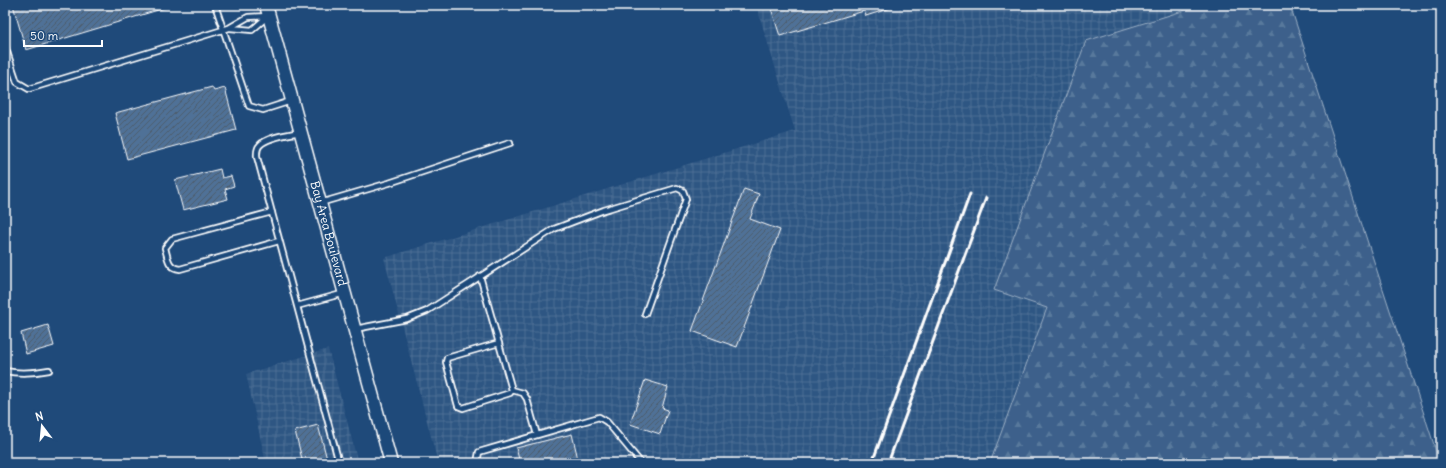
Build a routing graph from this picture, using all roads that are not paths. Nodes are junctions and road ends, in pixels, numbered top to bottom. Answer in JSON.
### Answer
{"nodes":[{"id":1,"x":215,"y":5,"type":"edge"},
{"id":2,"x":267,"y":10,"type":"edge"},
{"id":3,"x":229,"y":28,"type":"junction"},
{"id":4,"x":223,"y":30,"type":"junction"},
{"id":5,"x":5,"y":46,"type":"edge"},
{"id":6,"x":292,"y":101,"type":"junction"},
{"id":7,"x":300,"y":132,"type":"junction"},
{"id":8,"x":510,"y":143,"type":"dead end"},
{"id":9,"x":320,"y":203,"type":"junction"},
{"id":10,"x":272,"y":212,"type":"junction"},
{"id":11,"x":280,"y":240,"type":"junction"},
{"id":12,"x":480,"y":276,"type":"junction"},
{"id":13,"x":345,"y":293,"type":"junction"},
{"id":14,"x":297,"y":306,"type":"junction"},
{"id":15,"x":645,"y":314,"type":"dead end"},
{"id":16,"x":355,"y":329,"type":"junction"},
{"id":17,"x":499,"y":343,"type":"junction"},
{"id":18,"x":5,"y":370,"type":"edge"},
{"id":19,"x":49,"y":370,"type":"dead end"},
{"id":20,"x":512,"y":390,"type":"junction"},
{"id":21,"x":537,"y":435,"type":"junction"},
{"id":22,"x":339,"y":463,"type":"edge"},
{"id":23,"x":391,"y":463,"type":"edge"},
{"id":24,"x":477,"y":463,"type":"edge"},
{"id":25,"x":641,"y":463,"type":"edge"}],
"edges":[{"from":1,"to":4,"type":"lane"},
{"from":2,"to":3,"type":"lane"},
{"from":2,"to":3,"type":"lane"},
{"from":2,"to":6,"type":"main road","name":"Bay Area Boulevard"},
{"from":3,"to":4,"type":"lane"},
{"from":4,"to":5,"type":"lane"},
{"from":4,"to":6,"type":"lane"},
{"from":6,"to":7,"type":"main road","name":"Bay Area Boulevard"},
{"from":7,"to":9,"type":"main road","name":"Bay Area Boulevard"},
{"from":7,"to":10,"type":"lane"},
{"from":8,"to":9,"type":"lane"},
{"from":9,"to":13,"type":"main road","name":"Bay Area Boulevard"},
{"from":10,"to":11,"type":"lane"},
{"from":10,"to":11,"type":"lane"},
{"from":11,"to":14,"type":"lane"},
{"from":12,"to":15,"type":"lane"},
{"from":12,"to":16,"type":"lane"},
{"from":12,"to":17,"type":"lane"},
{"from":13,"to":14,"type":"lane"},
{"from":13,"to":16,"type":"main road","name":"Bay Area Boulevard"},
{"from":14,"to":22,"type":"lane"},
{"from":16,"to":23,"type":"main road","name":"Bay Area Boulevard"},
{"from":17,"to":20,"type":"lane"},
{"from":17,"to":20,"type":"lane"},
{"from":18,"to":19,"type":"lane"},
{"from":20,"to":21,"type":"lane"},
{"from":21,"to":24,"type":"lane"},
{"from":21,"to":25,"type":"lane"}]}
